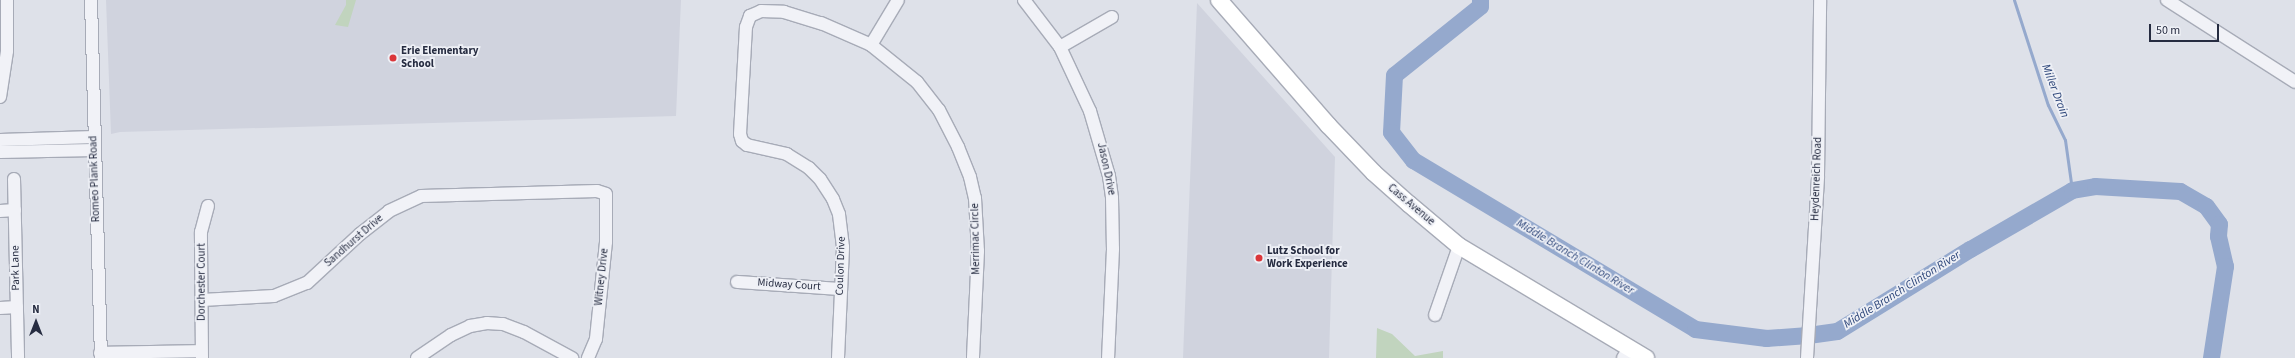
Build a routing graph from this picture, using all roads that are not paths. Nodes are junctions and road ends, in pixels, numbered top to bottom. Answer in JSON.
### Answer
{"nodes":[{"id":1,"x":7,"y":0,"type":"edge"},
{"id":2,"x":91,"y":0,"type":"edge"},
{"id":3,"x":898,"y":0,"type":"edge"},
{"id":4,"x":1024,"y":0,"type":"edge"},
{"id":5,"x":1219,"y":0,"type":"edge"},
{"id":6,"x":1820,"y":0,"type":"edge"},
{"id":7,"x":2167,"y":0,"type":"edge"},
{"id":8,"x":750,"y":16,"type":"joint"},
{"id":9,"x":1112,"y":17,"type":"dead end"},
{"id":10,"x":871,"y":45,"type":"junction"},
{"id":11,"x":1060,"y":47,"type":"junction"},
{"id":12,"x":2295,"y":82,"type":"edge"},
{"id":13,"x":0,"y":97,"type":"edge"},
{"id":14,"x":94,"y":137,"type":"junction"},
{"id":15,"x":27,"y":139,"type":"junction"},
{"id":16,"x":0,"y":140,"type":"edge"},
{"id":17,"x":94,"y":150,"type":"junction"},
{"id":18,"x":27,"y":151,"type":"junction"},
{"id":19,"x":0,"y":152,"type":"edge"},
{"id":20,"x":14,"y":179,"type":"dead end"},
{"id":21,"x":606,"y":194,"type":"joint"},
{"id":22,"x":208,"y":206,"type":"dead end"},
{"id":23,"x":15,"y":210,"type":"junction"},
{"id":24,"x":0,"y":211,"type":"edge"},
{"id":25,"x":1460,"y":246,"type":"junction"},
{"id":26,"x":737,"y":282,"type":"dead end"},
{"id":27,"x":840,"y":289,"type":"junction"},
{"id":28,"x":202,"y":300,"type":"junction"},
{"id":29,"x":17,"y":307,"type":"junction"},
{"id":30,"x":0,"y":308,"type":"edge"},
{"id":31,"x":1436,"y":315,"type":"dead end"},
{"id":32,"x":1808,"y":354,"type":"edge"},
{"id":33,"x":202,"y":355,"type":"edge"},
{"id":34,"x":1635,"y":355,"type":"edge"},
{"id":35,"x":100,"y":356,"type":"edge"},
{"id":36,"x":18,"y":358,"type":"edge"},
{"id":37,"x":417,"y":358,"type":"edge"},
{"id":38,"x":572,"y":358,"type":"edge"},
{"id":39,"x":588,"y":358,"type":"edge"},
{"id":40,"x":838,"y":358,"type":"edge"},
{"id":41,"x":973,"y":358,"type":"edge"},
{"id":42,"x":1108,"y":358,"type":"edge"}],
"edges":[{"from":1,"to":13,"type":"street"},
{"from":2,"to":14,"type":"street","name":"Romeo Plank Road"},
{"from":3,"to":10,"type":"street"},
{"from":4,"to":11,"type":"street","name":"Jason Drive"},
{"from":5,"to":25,"type":"main road","name":"Cass Avenue"},
{"from":6,"to":32,"type":"street","name":"Heydenreich Road"},
{"from":7,"to":12,"type":"street"},
{"from":8,"to":10,"type":"street","name":"Merrimac Circle"},
{"from":8,"to":27,"type":"street","name":"Coulon Drive"},
{"from":9,"to":11,"type":"street"},
{"from":10,"to":41,"type":"street","name":"Merrimac Circle"},
{"from":11,"to":42,"type":"street","name":"Jason Drive"},
{"from":14,"to":15,"type":"street"},
{"from":14,"to":17,"type":"street","name":"Romeo Plank Road"},
{"from":15,"to":16,"type":"street"},
{"from":15,"to":18,"type":"street"},
{"from":17,"to":18,"type":"street"},
{"from":17,"to":35,"type":"street","name":"Romeo Plank Road"},
{"from":18,"to":19,"type":"street"},
{"from":20,"to":23,"type":"street","name":"Park Lane"},
{"from":21,"to":28,"type":"street","name":"Sandhurst Drive"},
{"from":21,"to":39,"type":"street","name":"Witney Drive"},
{"from":22,"to":28,"type":"street","name":"Dorchester Court"},
{"from":23,"to":24,"type":"street"},
{"from":23,"to":29,"type":"street","name":"Park Lane"},
{"from":25,"to":31,"type":"street"},
{"from":25,"to":34,"type":"main road","name":"Cass Avenue"},
{"from":26,"to":27,"type":"street","name":"Midway Court"},
{"from":27,"to":40,"type":"street","name":"Coulon Drive"},
{"from":28,"to":33,"type":"street","name":"Dorchester Court"},
{"from":29,"to":30,"type":"street"},
{"from":29,"to":36,"type":"street","name":"Park Lane"},
{"from":33,"to":35,"type":"street"},
{"from":37,"to":38,"type":"street"}]}
